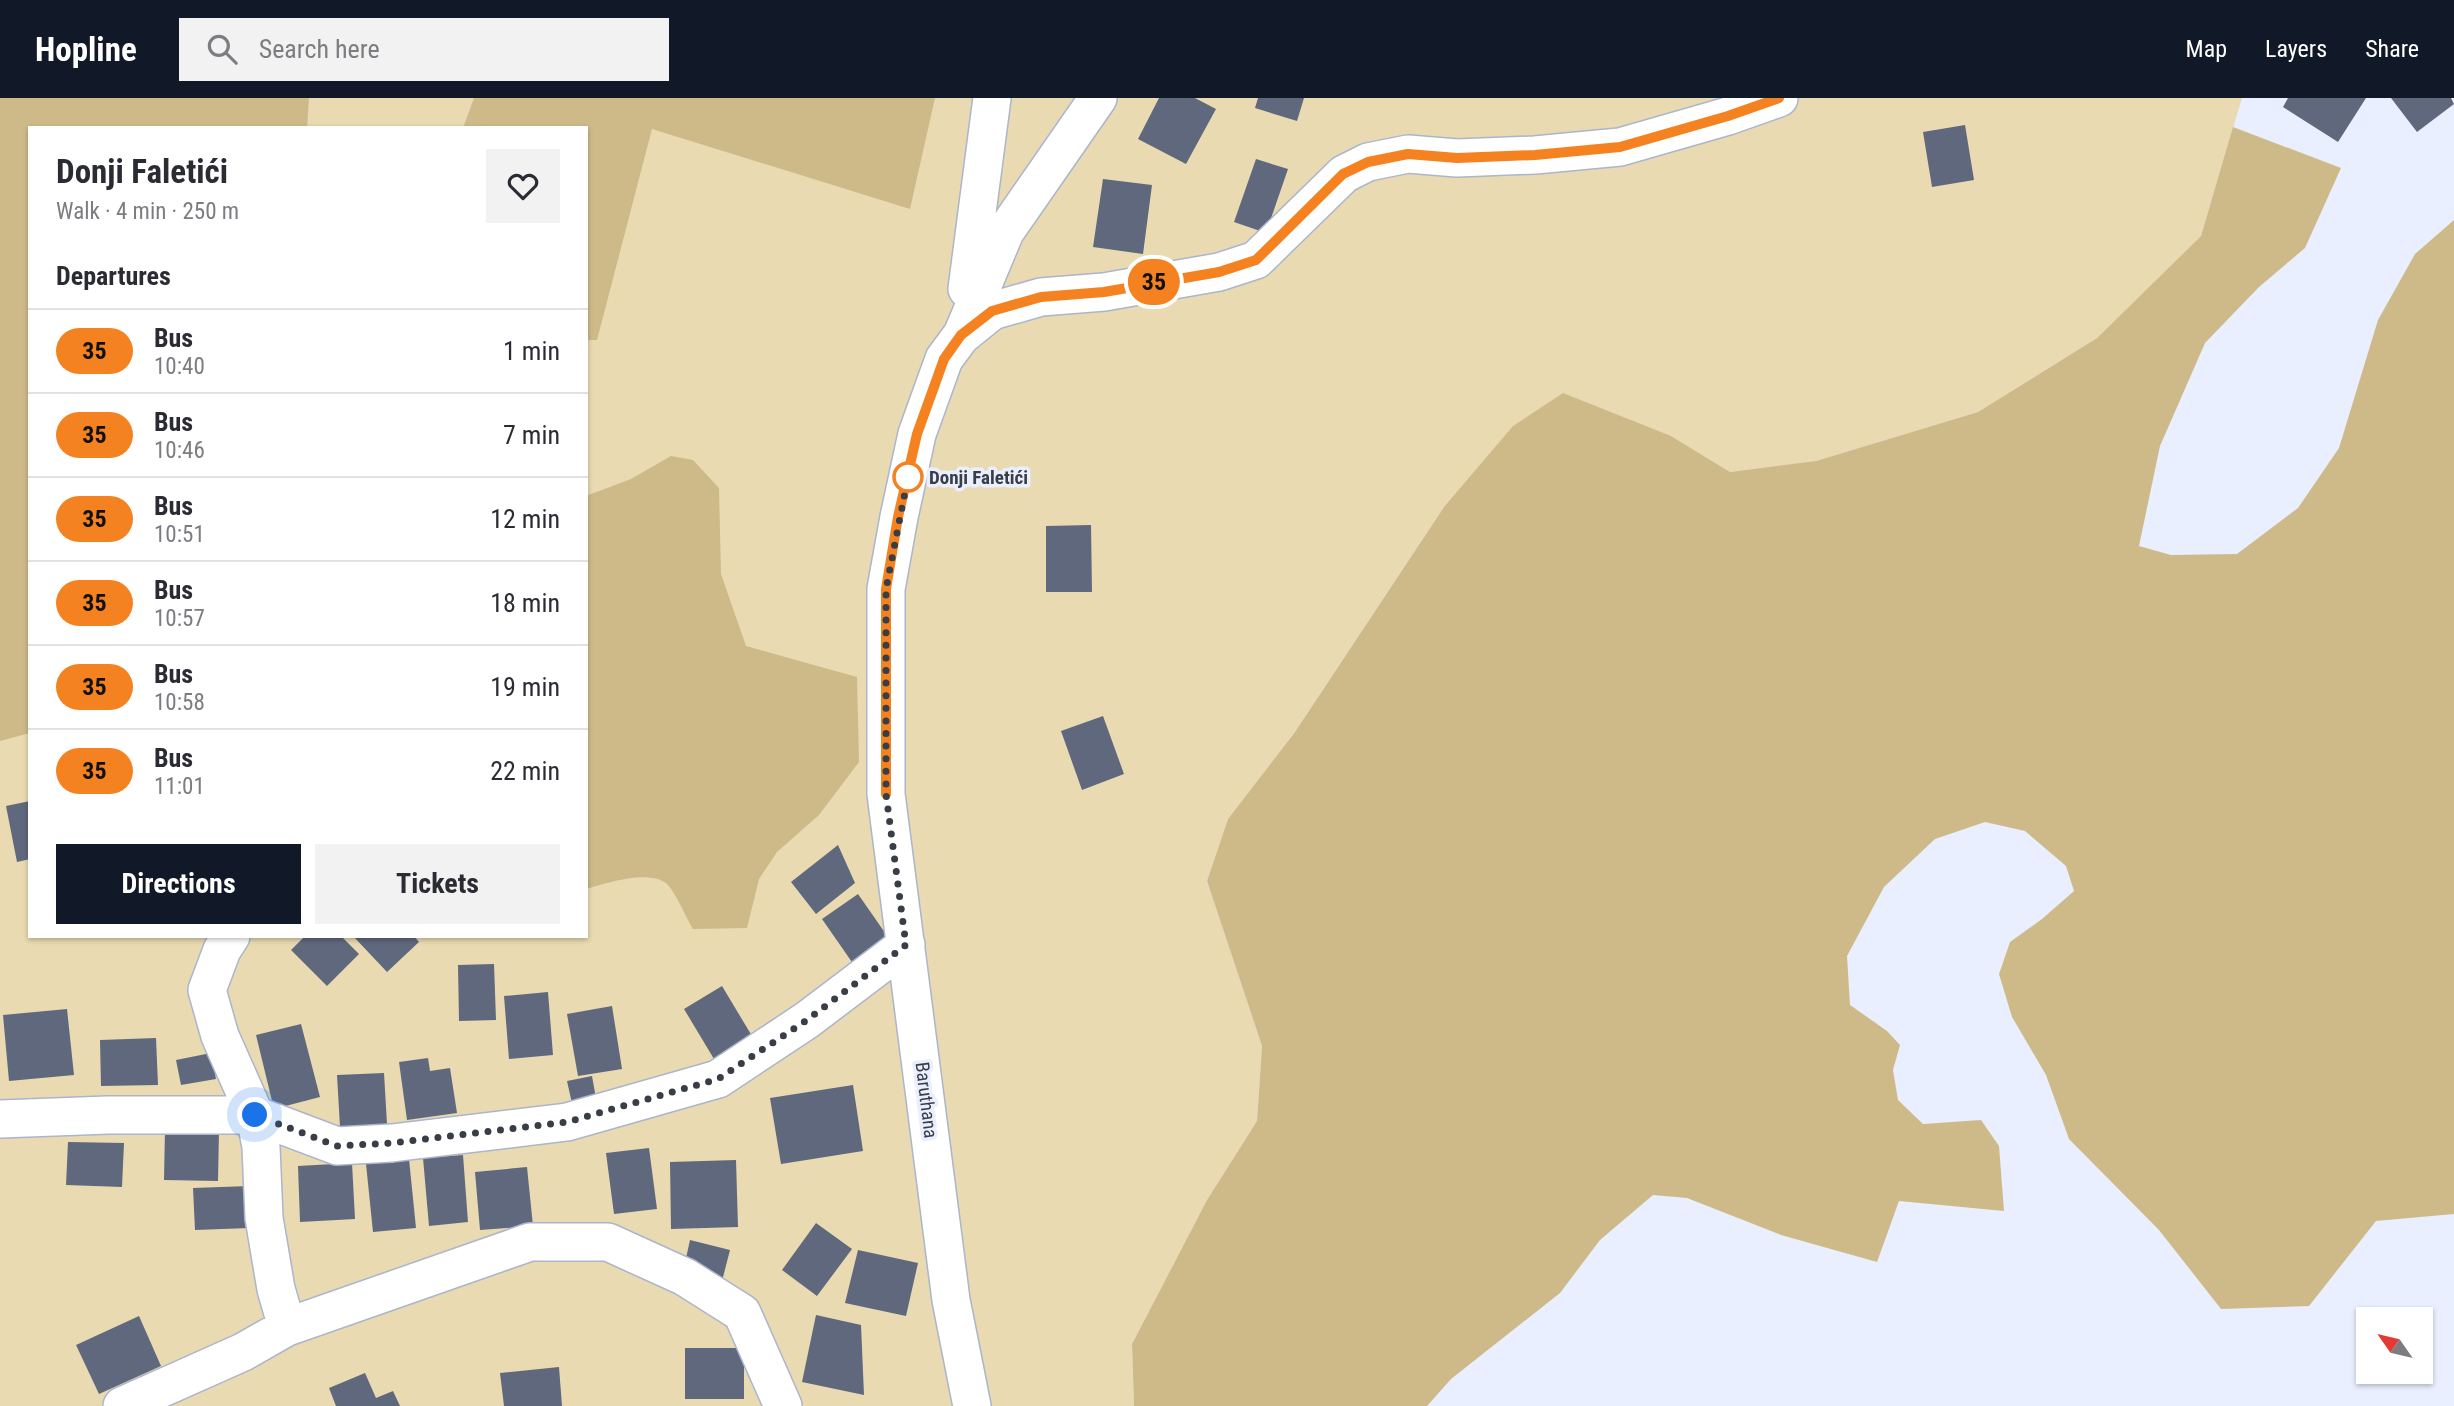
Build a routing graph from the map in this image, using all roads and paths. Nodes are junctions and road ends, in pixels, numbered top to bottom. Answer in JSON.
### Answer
{"nodes":[{"id":1,"x":992,"y":98,"type":"edge"},
{"id":2,"x":1098,"y":98,"type":"edge"},
{"id":3,"x":1779,"y":98,"type":"edge"},
{"id":4,"x":961,"y":335,"type":"junction"},
{"id":5,"x":230,"y":938,"type":"edge"},
{"id":6,"x":906,"y":945,"type":"junction"},
{"id":7,"x":255,"y":1115,"type":"junction"},
{"id":8,"x":0,"y":1119,"type":"edge"},
{"id":9,"x":288,"y":1327,"type":"junction"},
{"id":10,"x":122,"y":1406,"type":"edge"},
{"id":11,"x":783,"y":1406,"type":"edge"},
{"id":12,"x":972,"y":1406,"type":"edge"}],
"edges":[{"from":1,"to":4,"type":"street"},
{"from":2,"to":4,"type":"street"},
{"from":3,"to":4,"type":"street"},
{"from":4,"to":6,"type":"street","name":"Baruthana"},
{"from":5,"to":7,"type":"street"},
{"from":6,"to":7,"type":"street"},
{"from":6,"to":12,"type":"street","name":"Baruthana"},
{"from":7,"to":8,"type":"street"},
{"from":7,"to":9,"type":"street"},
{"from":9,"to":10,"type":"street"},
{"from":9,"to":11,"type":"street"}]}
